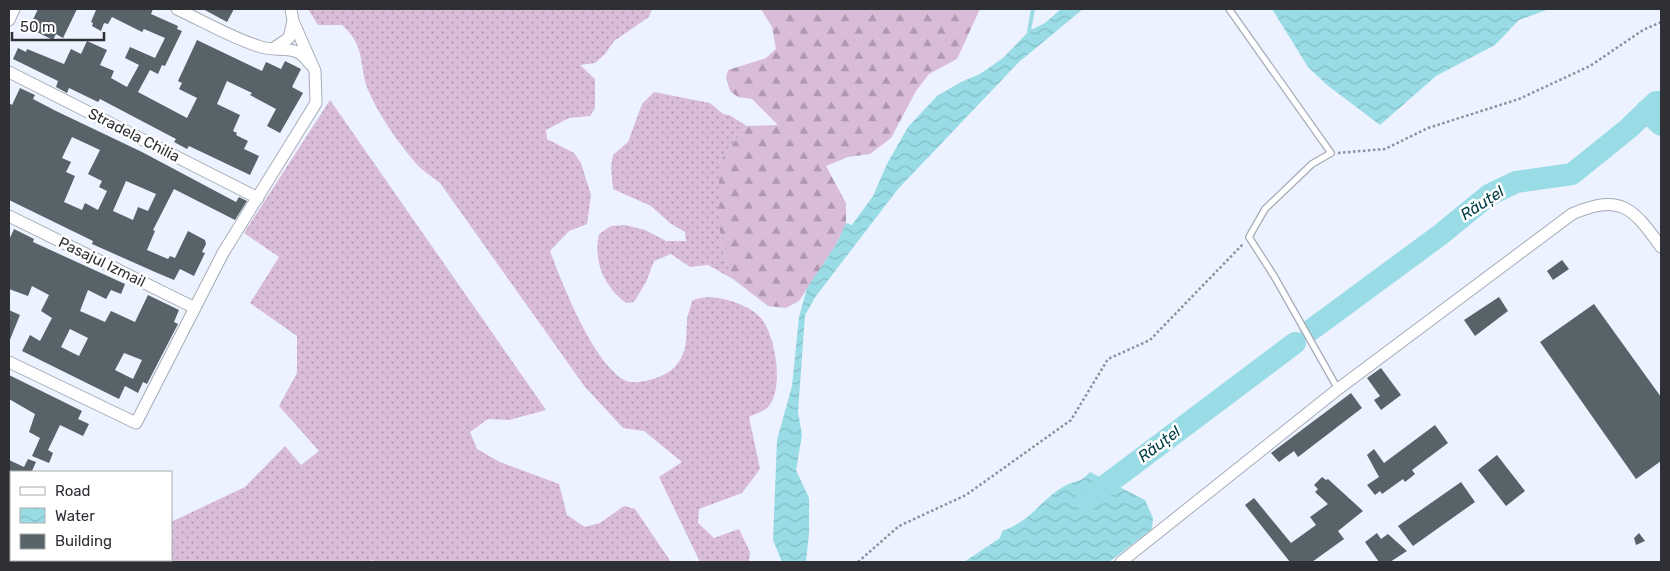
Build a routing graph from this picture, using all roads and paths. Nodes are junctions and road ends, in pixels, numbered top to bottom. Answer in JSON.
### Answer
{"nodes":[{"id":1,"x":14,"y":9,"type":"edge"},
{"id":2,"x":177,"y":9,"type":"edge"},
{"id":3,"x":291,"y":9,"type":"edge"},
{"id":4,"x":1229,"y":9,"type":"edge"},
{"id":5,"x":9,"y":20,"type":"edge"},
{"id":6,"x":293,"y":21,"type":"junction"},
{"id":7,"x":1661,"y":22,"type":"edge"},
{"id":8,"x":274,"y":48,"type":"junction"},
{"id":9,"x":9,"y":72,"type":"edge"},
{"id":10,"x":317,"y":79,"type":"junction"},
{"id":11,"x":1331,"y":153,"type":"junction"},
{"id":12,"x":258,"y":198,"type":"junction"},
{"id":13,"x":9,"y":216,"type":"edge"},
{"id":14,"x":1249,"y":237,"type":"junction"},
{"id":15,"x":1661,"y":247,"type":"edge"},
{"id":16,"x":195,"y":308,"type":"junction"},
{"id":17,"x":9,"y":362,"type":"edge"},
{"id":18,"x":1338,"y":389,"type":"junction"},
{"id":19,"x":858,"y":562,"type":"edge"},
{"id":20,"x":1121,"y":562,"type":"edge"}],
"edges":[{"from":1,"to":5,"type":"street"},
{"from":2,"to":8,"type":"street"},
{"from":3,"to":6,"type":"street"},
{"from":4,"to":11,"type":"lane"},
{"from":6,"to":8,"type":"street"},
{"from":6,"to":10,"type":"street"},
{"from":7,"to":11,"type":"path"},
{"from":8,"to":10,"type":"street"},
{"from":9,"to":12,"type":"street","name":"Stradela Chilia"},
{"from":10,"to":12,"type":"street"},
{"from":11,"to":14,"type":"lane"},
{"from":12,"to":16,"type":"street"},
{"from":13,"to":16,"type":"street","name":"Pasajul Izmail"},
{"from":14,"to":18,"type":"lane"},
{"from":14,"to":19,"type":"path"},
{"from":15,"to":18,"type":"street"},
{"from":16,"to":17,"type":"street"},
{"from":18,"to":20,"type":"street"}]}
